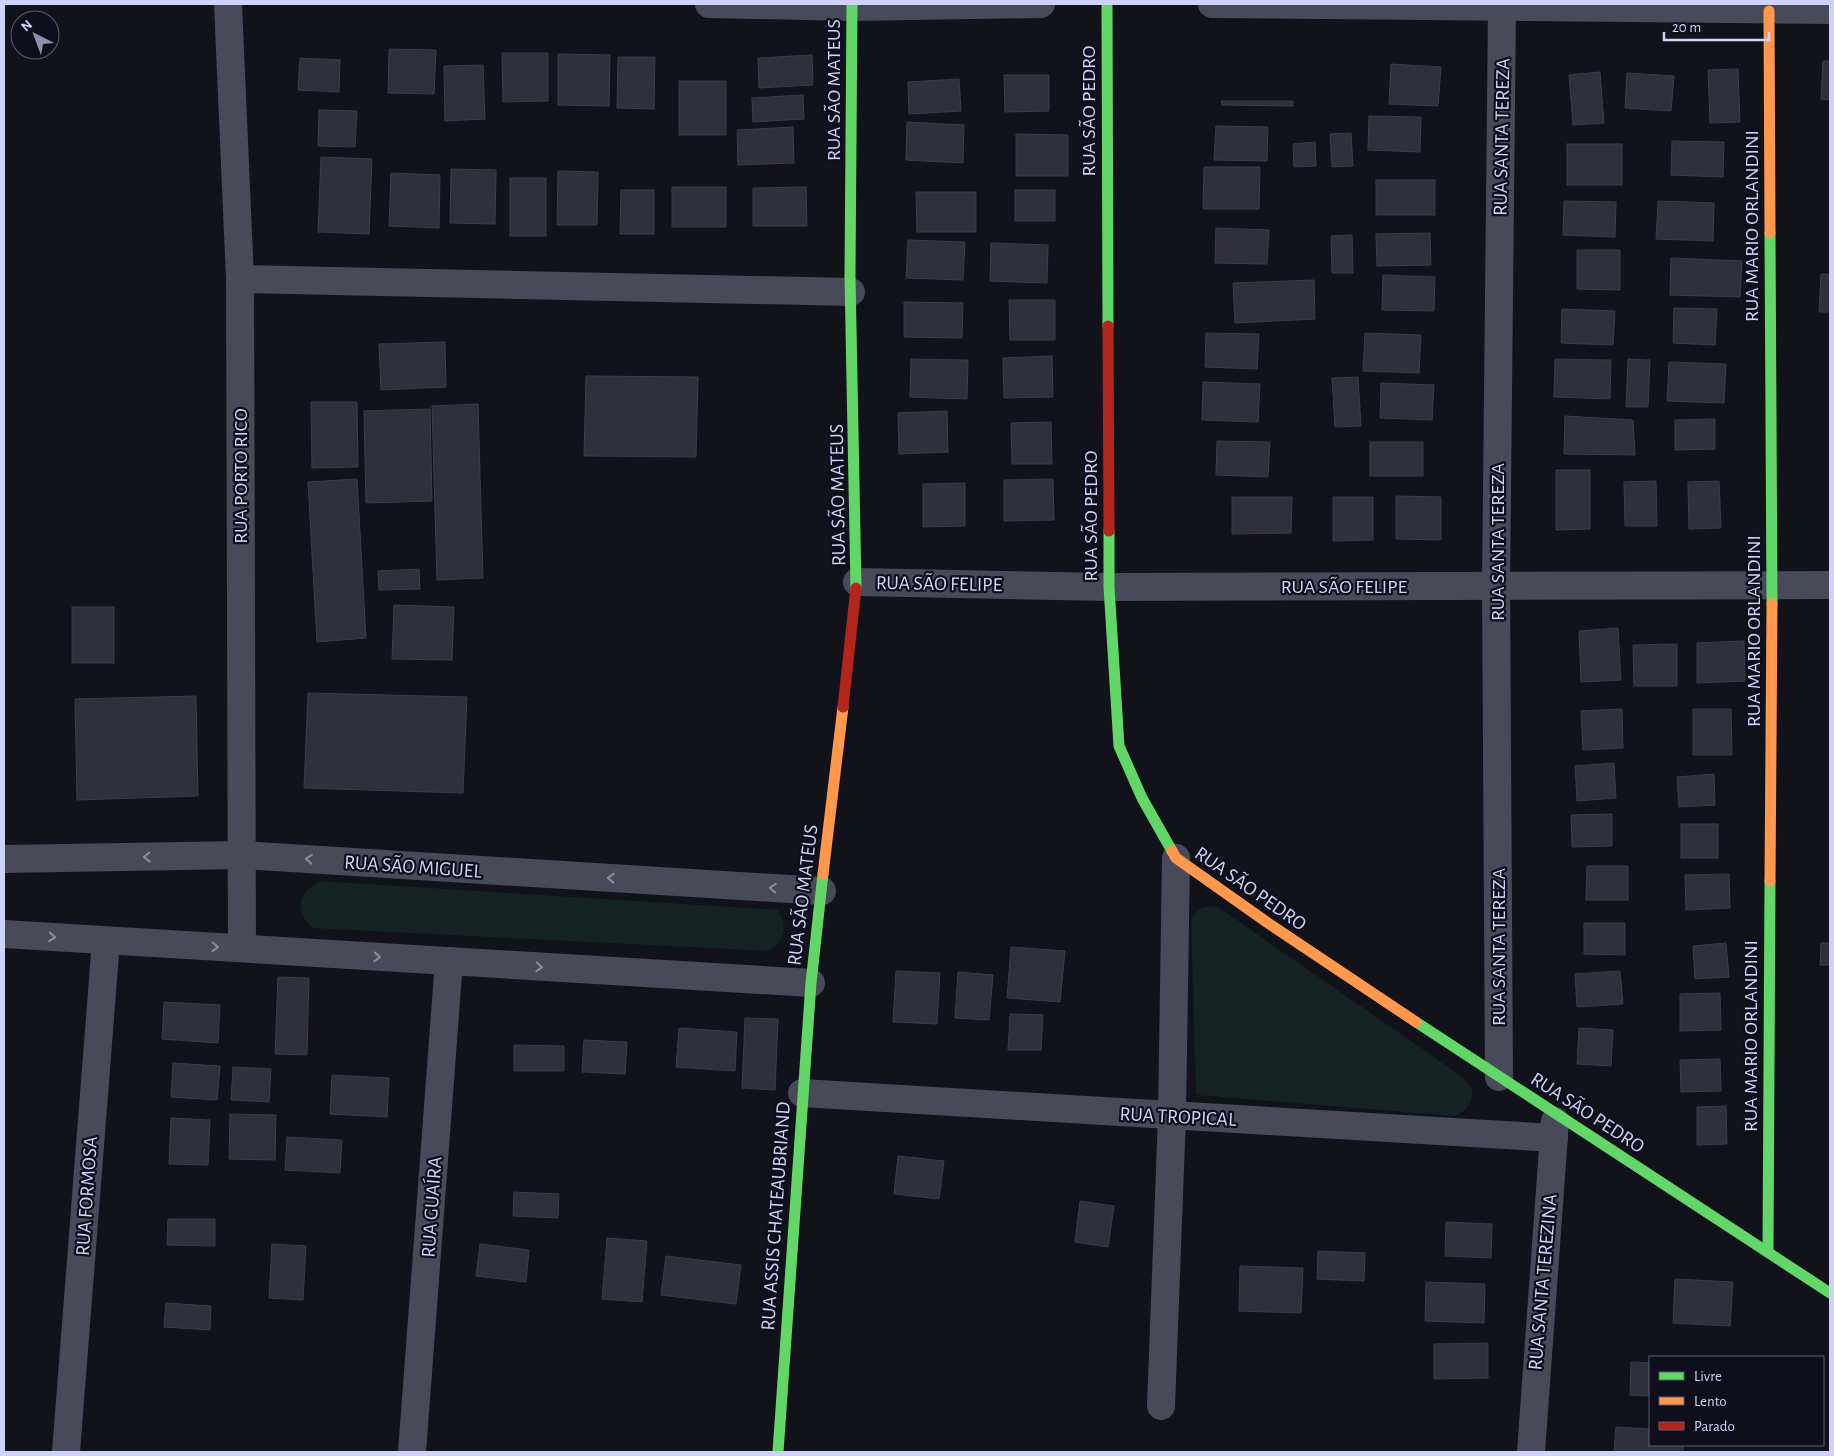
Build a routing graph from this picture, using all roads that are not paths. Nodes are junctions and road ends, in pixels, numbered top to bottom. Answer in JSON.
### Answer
{"nodes":[{"id":1,"x":228,"y":4,"type":"edge"},
{"id":2,"x":709,"y":4,"type":"edge"},
{"id":3,"x":1041,"y":4,"type":"edge"},
{"id":4,"x":1106,"y":4,"type":"edge"},
{"id":5,"x":1212,"y":4,"type":"edge"},
{"id":6,"x":852,"y":6,"type":"edge"},
{"id":7,"x":1502,"y":7,"type":"junction"},
{"id":8,"x":1830,"y":10,"type":"edge"},
{"id":9,"x":1769,"y":11,"type":"junction"},
{"id":10,"x":240,"y":279,"type":"junction"},
{"id":11,"x":851,"y":292,"type":"junction"},
{"id":12,"x":857,"y":582,"type":"junction"},
{"id":13,"x":1772,"y":585,"type":"junction"},
{"id":14,"x":1830,"y":585,"type":"edge"},
{"id":15,"x":1496,"y":586,"type":"junction"},
{"id":16,"x":1109,"y":587,"type":"junction"},
{"id":17,"x":241,"y":855,"type":"junction"},
{"id":18,"x":1176,"y":858,"type":"junction"},
{"id":19,"x":4,"y":859,"type":"edge"},
{"id":20,"x":822,"y":891,"type":"junction"},
{"id":21,"x":4,"y":934,"type":"edge"},
{"id":22,"x":106,"y":941,"type":"junction"},
{"id":23,"x":242,"y":948,"type":"junction"},
{"id":24,"x":449,"y":961,"type":"junction"},
{"id":25,"x":811,"y":983,"type":"junction"},
{"id":26,"x":1499,"y":1077,"type":"junction"},
{"id":27,"x":802,"y":1093,"type":"junction"},
{"id":28,"x":1172,"y":1116,"type":"junction"},
{"id":29,"x":1554,"y":1125,"type":"junction"},
{"id":30,"x":1768,"y":1252,"type":"junction"},
{"id":31,"x":1830,"y":1293,"type":"edge"},
{"id":32,"x":1161,"y":1406,"type":"dead end"},
{"id":33,"x":66,"y":1452,"type":"edge"},
{"id":34,"x":412,"y":1452,"type":"edge"},
{"id":35,"x":778,"y":1452,"type":"edge"},
{"id":36,"x":1531,"y":1452,"type":"edge"}],
"edges":[{"from":1,"to":10,"type":"street","name":"RUA PORTO RICO"},
{"from":2,"to":6,"type":"street"},
{"from":3,"to":6,"type":"street"},
{"from":4,"to":16,"type":"street","name":"RUA SÃO PEDRO"},
{"from":5,"to":7,"type":"street"},
{"from":6,"to":11,"type":"street","name":"RUA SÃO MATEUS"},
{"from":7,"to":9,"type":"street"},
{"from":7,"to":15,"type":"street","name":"RUA SANTA TEREZA"},
{"from":8,"to":9,"type":"street"},
{"from":9,"to":13,"type":"street","name":"RUA MARIO ORLANDINI"},
{"from":10,"to":11,"type":"street"},
{"from":10,"to":17,"type":"street","name":"RUA PORTO RICO"},
{"from":11,"to":12,"type":"street","name":"RUA SÃO MATEUS"},
{"from":12,"to":16,"type":"street","name":"RUA SÃO FELIPE"},
{"from":12,"to":20,"type":"street","name":"RUA SÃO MATEUS"},
{"from":13,"to":14,"type":"street","name":"RUA SÃO FELIPE"},
{"from":13,"to":15,"type":"street","name":"RUA SÃO FELIPE"},
{"from":13,"to":30,"type":"street","name":"RUA MARIO ORLANDINI"},
{"from":15,"to":16,"type":"street","name":"RUA SÃO FELIPE"},
{"from":15,"to":26,"type":"street","name":"RUA SANTA TEREZA"},
{"from":16,"to":18,"type":"street","name":"RUA SÃO PEDRO"},
{"from":17,"to":19,"type":"street","name":"RUA SÃO MIGUEL","one_way":true},
{"from":20,"to":17,"type":"street","name":"RUA SÃO MIGUEL","one_way":true},
{"from":17,"to":23,"type":"street","name":"RUA PORTO RICO"},
{"from":18,"to":26,"type":"street","name":"RUA SÃO PEDRO"},
{"from":18,"to":28,"type":"street"},
{"from":20,"to":25,"type":"street","name":"RUA SÃO MATEUS"},
{"from":21,"to":22,"type":"street","one_way":true},
{"from":22,"to":23,"type":"street","one_way":true},
{"from":22,"to":33,"type":"street","name":"RUA FORMOSA"},
{"from":23,"to":24,"type":"street","one_way":true},
{"from":24,"to":25,"type":"street","one_way":true},
{"from":24,"to":34,"type":"street","name":"RUA GUAÍRA"},
{"from":25,"to":27,"type":"street","name":"RUA ASSIS CHATEAUBRIAND"},
{"from":26,"to":29,"type":"street","name":"RUA SÃO PEDRO"},
{"from":27,"to":28,"type":"street","name":"RUA TROPICAL"},
{"from":27,"to":35,"type":"street","name":"RUA ASSIS CHATEAUBRIAND"},
{"from":28,"to":29,"type":"street","name":"RUA TROPICAL"},
{"from":28,"to":32,"type":"street"},
{"from":29,"to":30,"type":"street","name":"RUA SÃO PEDRO"},
{"from":29,"to":36,"type":"street","name":"RUA SANTA TEREZINA"},
{"from":30,"to":31,"type":"street","name":"RUA SÃO PEDRO"}]}
